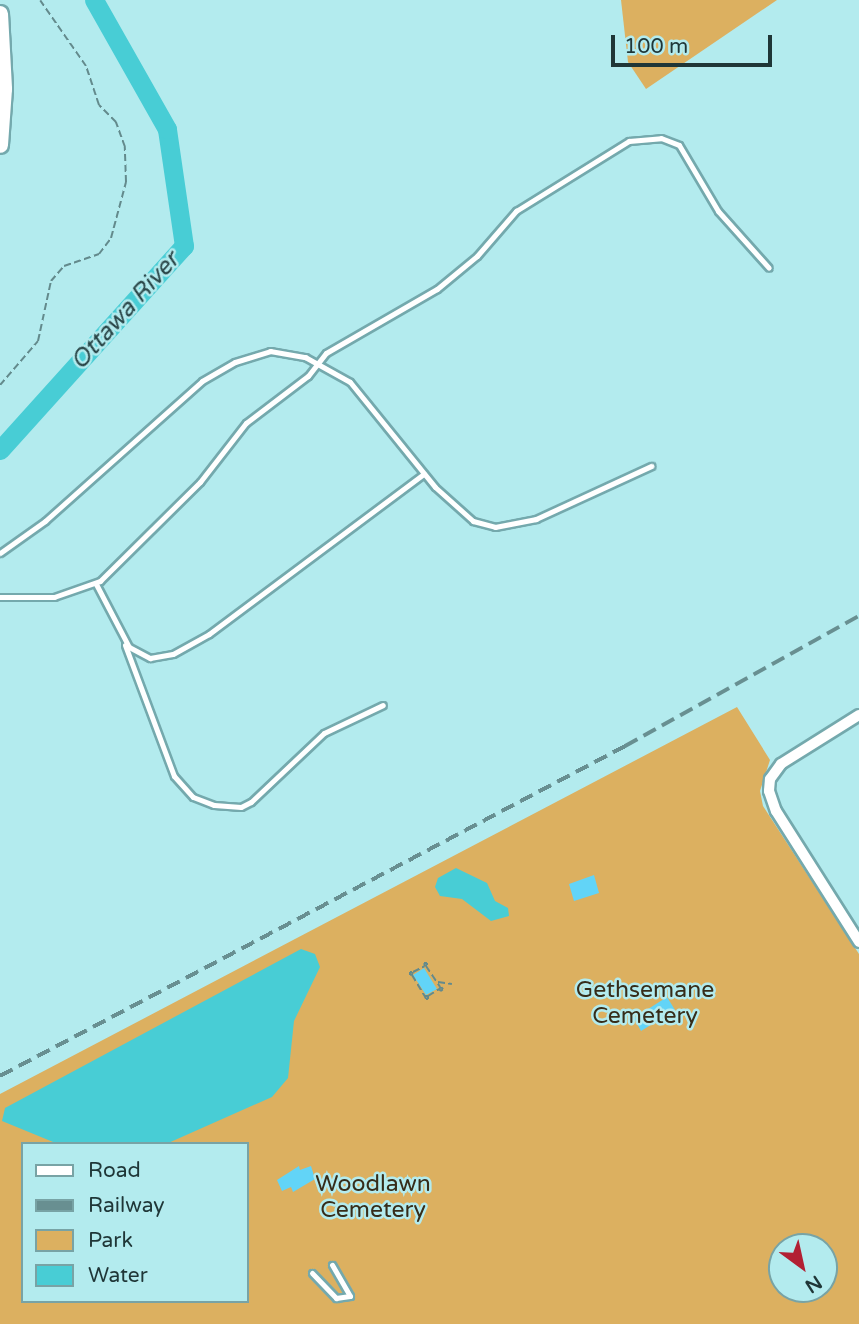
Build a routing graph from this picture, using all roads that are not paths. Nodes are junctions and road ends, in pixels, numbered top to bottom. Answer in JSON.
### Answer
{"nodes":[{"id":1,"x":0,"y":14,"type":"edge"},
{"id":2,"x":0,"y":145,"type":"edge"},
{"id":3,"x":769,"y":268,"type":"dead end"},
{"id":4,"x":318,"y":363,"type":"junction"},
{"id":5,"x":651,"y":466,"type":"dead end"},
{"id":6,"x":424,"y":474,"type":"junction"},
{"id":7,"x":0,"y":553,"type":"edge"},
{"id":8,"x":96,"y":584,"type":"junction"},
{"id":9,"x":0,"y":597,"type":"edge"},
{"id":10,"x":123,"y":640,"type":"junction"},
{"id":11,"x":383,"y":705,"type":"dead end"},
{"id":12,"x":859,"y":715,"type":"edge"},
{"id":13,"x":859,"y":919,"type":"edge"},
{"id":14,"x":848,"y":926,"type":"junction"},
{"id":15,"x":859,"y":942,"type":"edge"},
{"id":16,"x":332,"y":1265,"type":"dead end"},
{"id":17,"x":312,"y":1273,"type":"dead end"}],
"edges":[{"from":1,"to":2,"type":"street"},
{"from":3,"to":4,"type":"lane"},
{"from":4,"to":6,"type":"lane"},
{"from":4,"to":7,"type":"lane"},
{"from":4,"to":8,"type":"lane"},
{"from":5,"to":6,"type":"lane"},
{"from":6,"to":10,"type":"lane"},
{"from":8,"to":9,"type":"lane"},
{"from":8,"to":10,"type":"lane"},
{"from":10,"to":11,"type":"lane"},
{"from":12,"to":14,"type":"street"},
{"from":13,"to":14,"type":"street"},
{"from":14,"to":15,"type":"street"},
{"from":16,"to":17,"type":"lane"}]}
